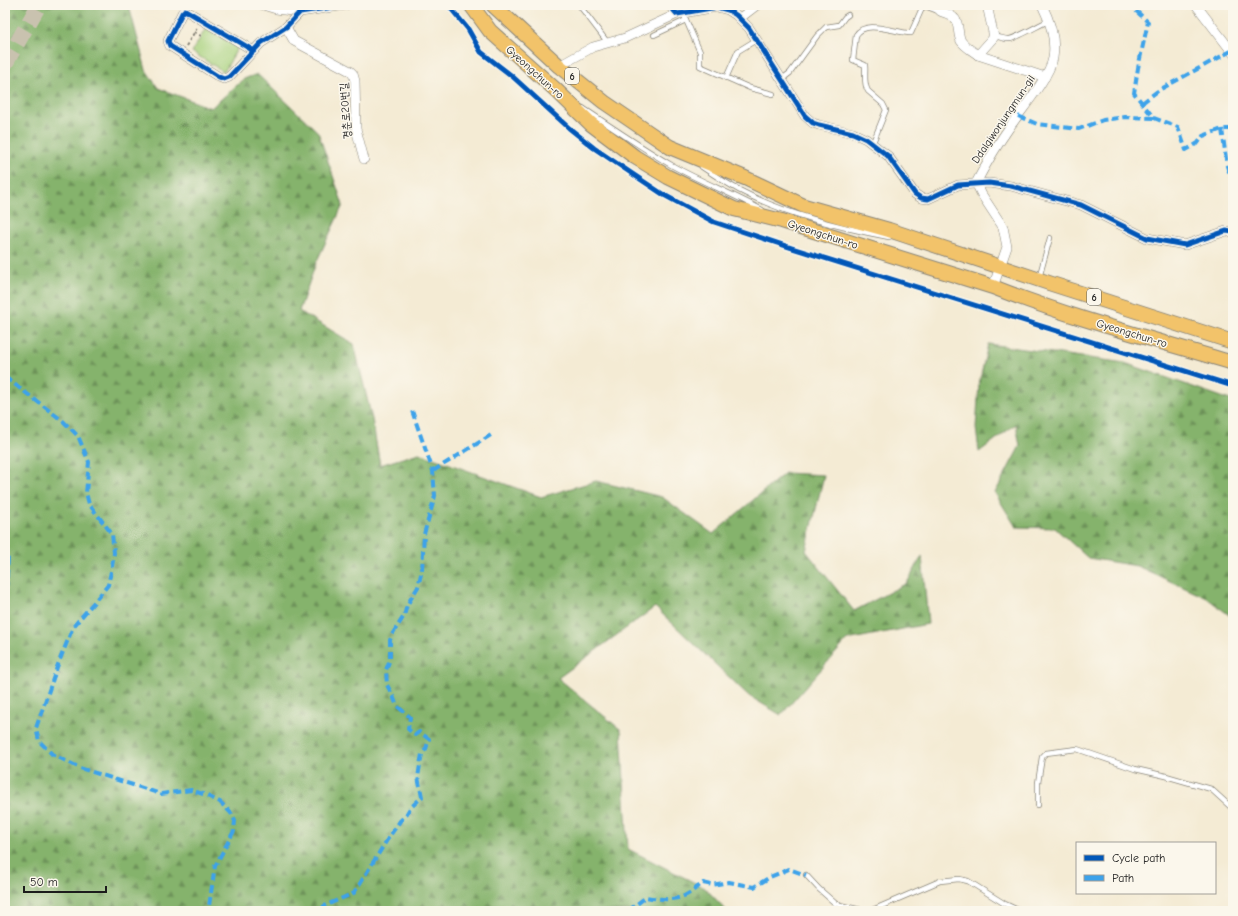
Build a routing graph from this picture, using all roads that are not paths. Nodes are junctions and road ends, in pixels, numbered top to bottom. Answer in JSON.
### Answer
{"nodes":[{"id":1,"x":263,"y":5,"type":"edge"},
{"id":2,"x":346,"y":5,"type":"edge"},
{"id":3,"x":579,"y":5,"type":"edge"},
{"id":4,"x":669,"y":5,"type":"edge"},
{"id":5,"x":757,"y":5,"type":"edge"},
{"id":6,"x":923,"y":5,"type":"edge"},
{"id":7,"x":987,"y":5,"type":"edge"},
{"id":8,"x":1042,"y":5,"type":"edge"},
{"id":9,"x":1196,"y":5,"type":"edge"},
{"id":10,"x":718,"y":6,"type":"edge"},
{"id":11,"x":480,"y":8,"type":"edge"},
{"id":12,"x":937,"y":8,"type":"edge"},
{"id":13,"x":300,"y":12,"type":"junction"},
{"id":14,"x":848,"y":15,"type":"dead end"},
{"id":15,"x":682,"y":16,"type":"junction"},
{"id":16,"x":740,"y":18,"type":"junction"},
{"id":17,"x":1048,"y":21,"type":"junction"},
{"id":18,"x":286,"y":27,"type":"junction"},
{"id":19,"x":654,"y":35,"type":"dead end"},
{"id":20,"x":994,"y":38,"type":"junction"},
{"id":21,"x":756,"y":40,"type":"junction"},
{"id":22,"x":608,"y":43,"type":"junction"},
{"id":23,"x":254,"y":51,"type":"junction"},
{"id":24,"x":1233,"y":53,"type":"edge"},
{"id":25,"x":978,"y":55,"type":"junction"},
{"id":26,"x":559,"y":66,"type":"junction"},
{"id":27,"x":1045,"y":77,"type":"junction"},
{"id":28,"x":726,"y":78,"type":"junction"},
{"id":29,"x":782,"y":80,"type":"junction"},
{"id":30,"x":773,"y":94,"type":"dead end"},
{"id":31,"x":872,"y":144,"type":"junction"},
{"id":32,"x":670,"y":147,"type":"junction"},
{"id":33,"x":364,"y":159,"type":"dead end"},
{"id":34,"x":976,"y":183,"type":"junction"},
{"id":35,"x":1233,"y":232,"type":"edge"},
{"id":36,"x":891,"y":237,"type":"dead end"},
{"id":37,"x":898,"y":238,"type":"dead end"},
{"id":38,"x":1050,"y":238,"type":"dead end"},
{"id":39,"x":930,"y":244,"type":"junction"},
{"id":40,"x":1000,"y":267,"type":"junction"},
{"id":41,"x":1039,"y":280,"type":"junction"},
{"id":42,"x":993,"y":287,"type":"junction"},
{"id":43,"x":1233,"y":342,"type":"edge"},
{"id":44,"x":1233,"y":363,"type":"edge"},
{"id":45,"x":1038,"y":805,"type":"dead end"},
{"id":46,"x":1233,"y":809,"type":"edge"},
{"id":47,"x":806,"y":875,"type":"dead end"},
{"id":48,"x":865,"y":911,"type":"edge"},
{"id":49,"x":870,"y":911,"type":"edge"},
{"id":50,"x":1020,"y":911,"type":"edge"}],
"edges":[{"from":1,"to":13,"type":"street"},
{"from":2,"to":13,"type":"street"},
{"from":3,"to":22,"type":"lane"},
{"from":4,"to":15,"type":"street"},
{"from":5,"to":16,"type":"street"},
{"from":6,"to":12,"type":"lane"},
{"from":6,"to":31,"type":"lane"},
{"from":7,"to":20,"type":"street"},
{"from":8,"to":17,"type":"street","name":"Ddalgiwonjungmun-gil"},
{"from":9,"to":24,"type":"street"},
{"from":10,"to":15,"type":"street"},
{"from":10,"to":16,"type":"street"},
{"from":11,"to":26,"type":"main road","name":"Gyeongchun-ro","number":"6"},
{"from":11,"to":42,"type":"main road","name":"Gyeongchun-ro"},
{"from":12,"to":25,"type":"street"},
{"from":13,"to":18,"type":"street"},
{"from":14,"to":29,"type":"lane"},
{"from":15,"to":19,"type":"lane"},
{"from":15,"to":22,"type":"street"},
{"from":15,"to":28,"type":"lane"},
{"from":16,"to":21,"type":"street"},
{"from":17,"to":20,"type":"lane"},
{"from":17,"to":27,"type":"street","name":"Ddalgiwonjungmun-gil"},
{"from":18,"to":23,"type":"street"},
{"from":18,"to":33,"type":"street","name":"경춘로20번길"},
{"from":20,"to":25,"type":"street"},
{"from":21,"to":28,"type":"lane"},
{"from":21,"to":29,"type":"street"},
{"from":22,"to":26,"type":"street"},
{"from":23,"to":23,"type":"street"},
{"from":25,"to":27,"type":"street"},
{"from":26,"to":32,"type":"main road","name":"Gyeongchun-ro","number":"6"},
{"from":27,"to":34,"type":"street","name":"Ddalgiwonjungmun-gil"},
{"from":28,"to":30,"type":"lane"},
{"from":29,"to":31,"type":"street"},
{"from":31,"to":34,"type":"street"},
{"from":32,"to":36,"type":"lane"},
{"from":32,"to":39,"type":"main road","name":"Gyeongchun-ro","number":"6"},
{"from":34,"to":35,"type":"street"},
{"from":34,"to":40,"type":"street"},
{"from":37,"to":39,"type":"lane"},
{"from":38,"to":41,"type":"lane"},
{"from":39,"to":40,"type":"main road","name":"Gyeongchun-ro","number":"6"},
{"from":40,"to":41,"type":"main road","name":"Gyeongchun-ro","number":"6"},
{"from":40,"to":42,"type":"street"},
{"from":41,"to":43,"type":"main road","name":"Gyeongchun-ro","number":"6"},
{"from":42,"to":44,"type":"main road","name":"Gyeongchun-ro"},
{"from":45,"to":46,"type":"lane"},
{"from":47,"to":48,"type":"lane"},
{"from":49,"to":50,"type":"lane"}]}
